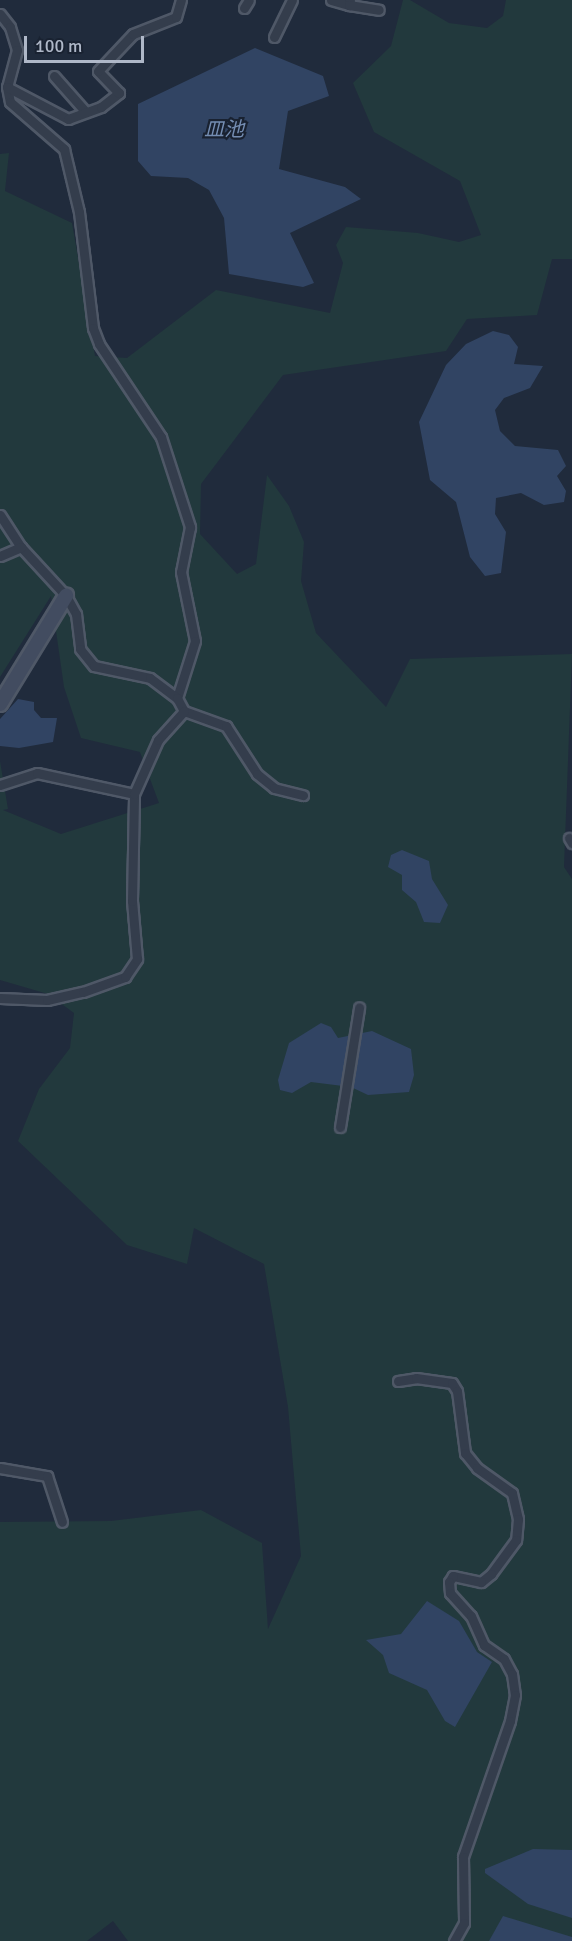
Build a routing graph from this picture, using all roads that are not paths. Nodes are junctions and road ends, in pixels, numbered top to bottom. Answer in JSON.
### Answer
{"nodes":[{"id":1,"x":181,"y":0,"type":"edge"},
{"id":2,"x":292,"y":0,"type":"edge"},
{"id":3,"x":331,"y":0,"type":"edge"},
{"id":4,"x":350,"y":3,"type":"edge"},
{"id":5,"x":379,"y":10,"type":"dead end"},
{"id":6,"x":0,"y":15,"type":"edge"},
{"id":7,"x":274,"y":37,"type":"dead end"},
{"id":8,"x":54,"y":76,"type":"dead end"},
{"id":9,"x":7,"y":87,"type":"junction"},
{"id":10,"x":85,"y":111,"type":"junction"},
{"id":11,"x":0,"y":515,"type":"edge"},
{"id":12,"x":21,"y":547,"type":"junction"},
{"id":13,"x":0,"y":556,"type":"edge"},
{"id":14,"x":66,"y":596,"type":"junction"},
{"id":15,"x":177,"y":698,"type":"junction"},
{"id":16,"x":0,"y":704,"type":"edge"},
{"id":17,"x":184,"y":711,"type":"junction"},
{"id":18,"x":0,"y":785,"type":"edge"},
{"id":19,"x":134,"y":794,"type":"junction"},
{"id":20,"x":303,"y":795,"type":"dead end"},
{"id":21,"x":0,"y":998,"type":"edge"},
{"id":22,"x":359,"y":1008,"type":"dead end"},
{"id":23,"x":340,"y":1127,"type":"dead end"},
{"id":24,"x":398,"y":1382,"type":"dead end"},
{"id":25,"x":0,"y":1468,"type":"edge"},
{"id":26,"x":62,"y":1522,"type":"dead end"},
{"id":27,"x":454,"y":1941,"type":"edge"}],
"edges":[{"from":1,"to":10,"type":"street"},
{"from":2,"to":7,"type":"street"},
{"from":3,"to":4,"type":"street"},
{"from":4,"to":5,"type":"street"},
{"from":6,"to":9,"type":"street"},
{"from":8,"to":10,"type":"street"},
{"from":9,"to":10,"type":"street"},
{"from":9,"to":15,"type":"street"},
{"from":11,"to":12,"type":"street"},
{"from":12,"to":13,"type":"street"},
{"from":12,"to":14,"type":"street"},
{"from":14,"to":15,"type":"street"},
{"from":14,"to":16,"type":"street"},
{"from":15,"to":17,"type":"street"},
{"from":17,"to":19,"type":"street"},
{"from":17,"to":20,"type":"street"},
{"from":18,"to":19,"type":"street"},
{"from":19,"to":21,"type":"street"},
{"from":22,"to":23,"type":"street"},
{"from":24,"to":27,"type":"street"},
{"from":25,"to":26,"type":"street"}]}
